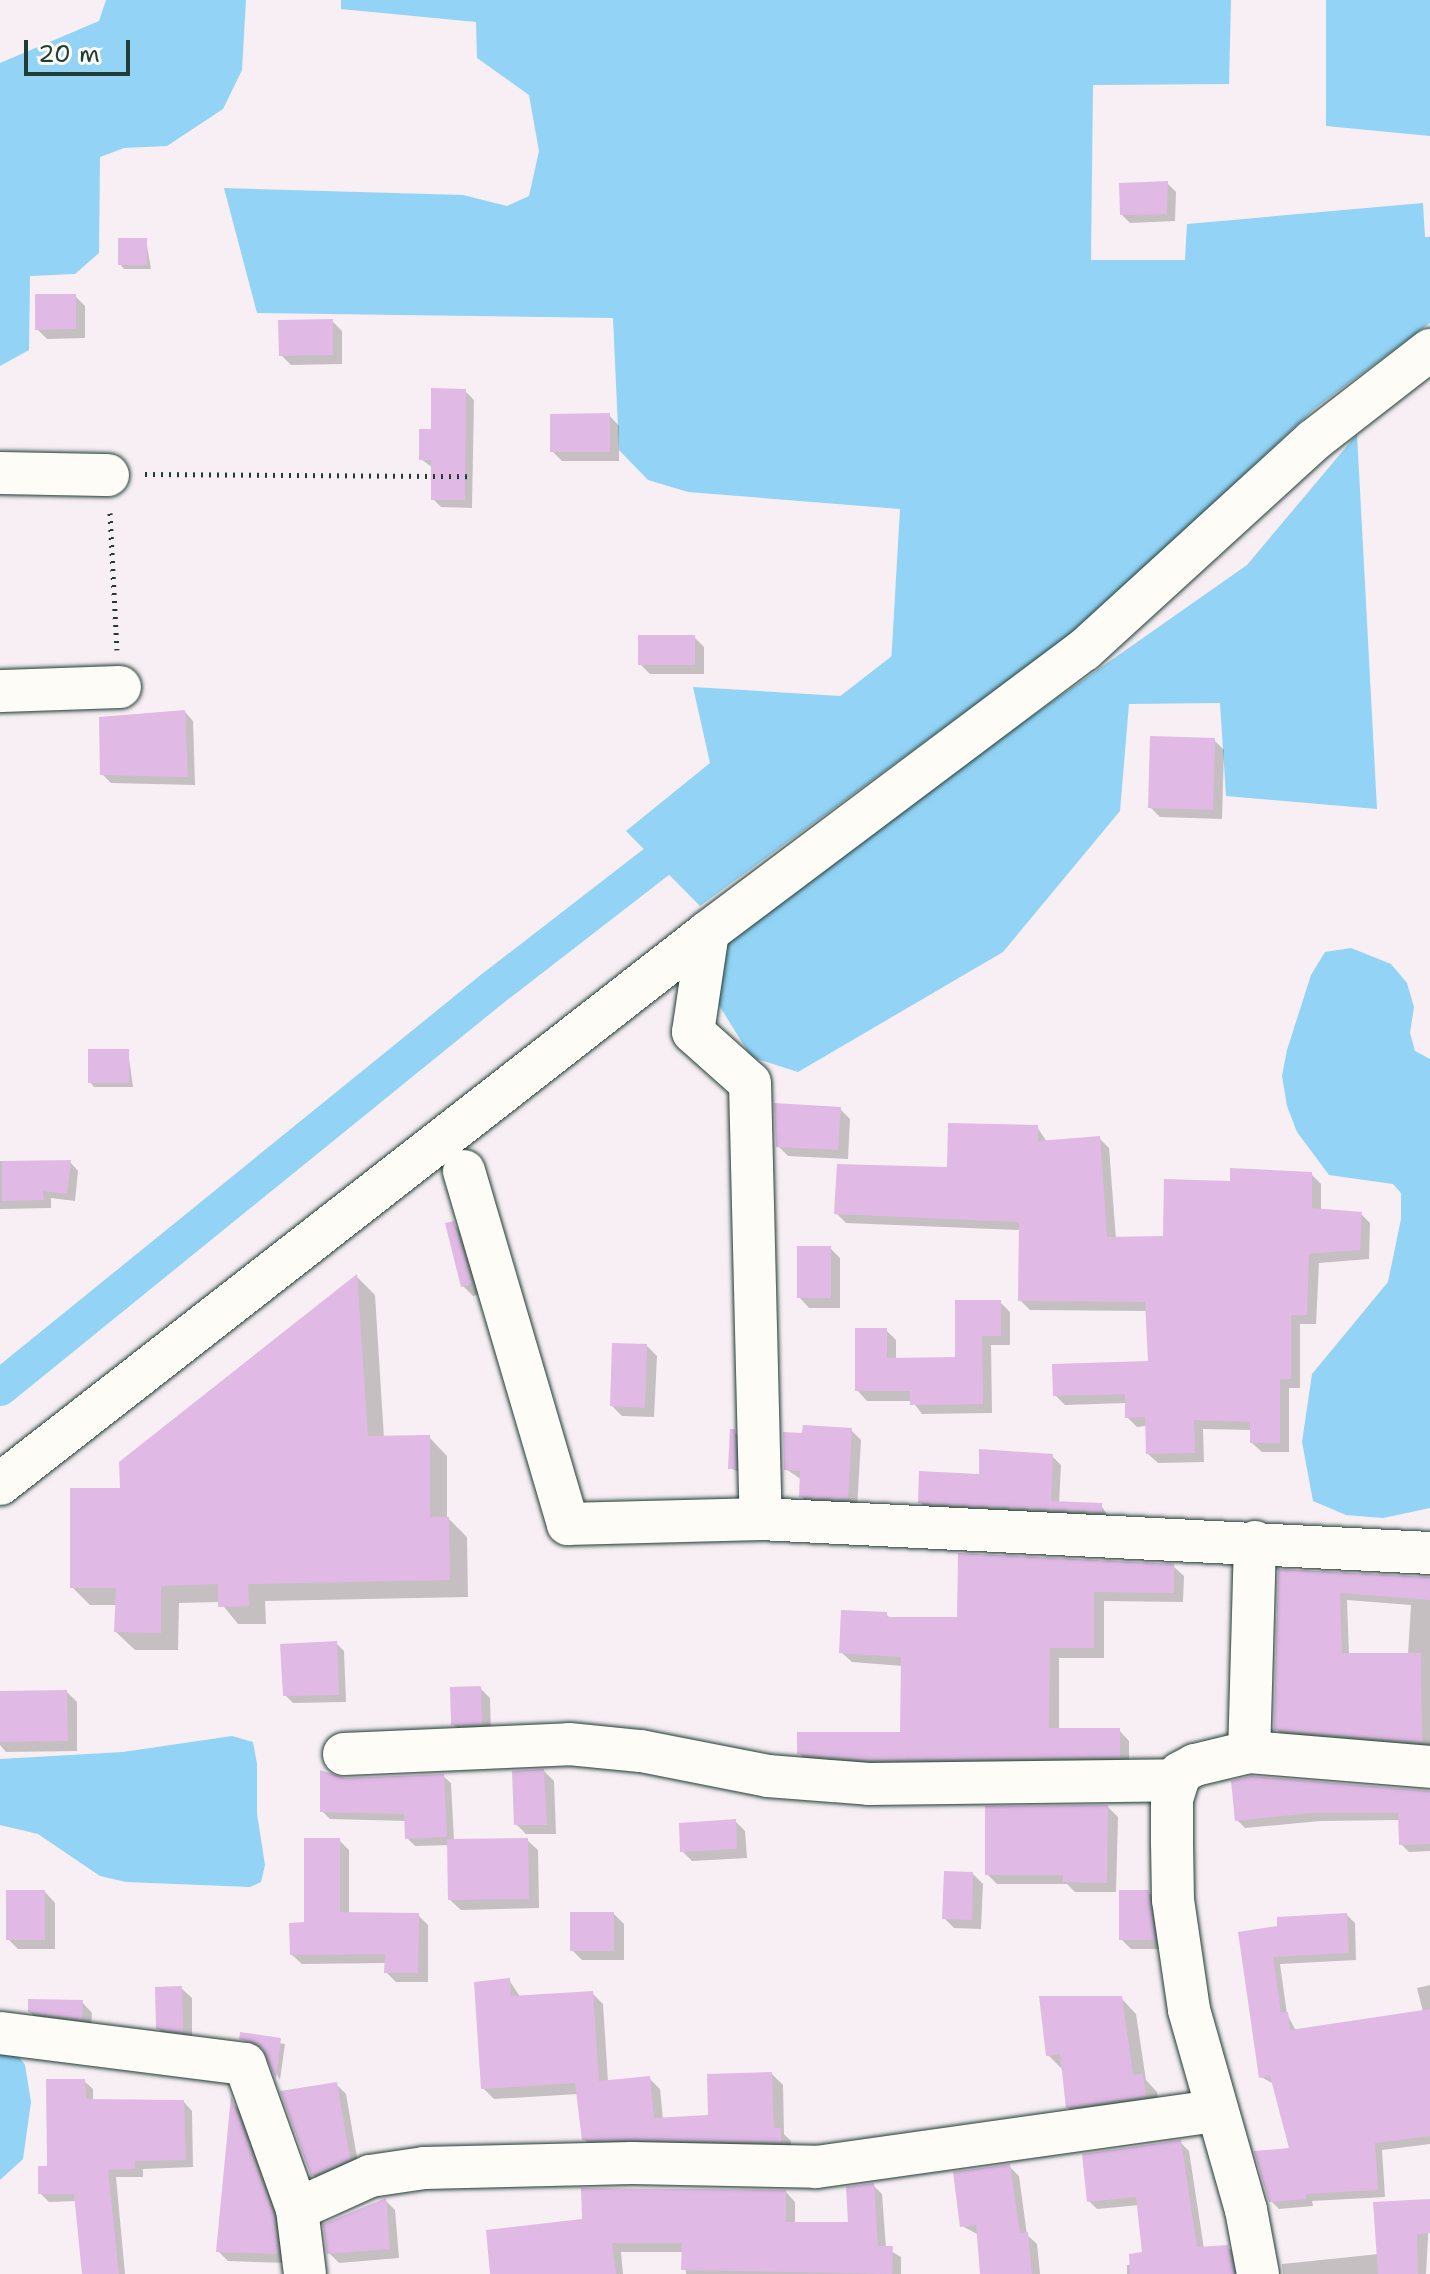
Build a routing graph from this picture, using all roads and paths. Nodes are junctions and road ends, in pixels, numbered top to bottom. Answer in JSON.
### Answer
{"nodes":[{"id":1,"x":1430,"y":350,"type":"edge"},
{"id":2,"x":0,"y":473,"type":"edge"},
{"id":3,"x":108,"y":475,"type":"junction"},
{"id":4,"x":472,"y":476,"type":"dead end"},
{"id":5,"x":120,"y":687,"type":"joint"},
{"id":6,"x":0,"y":691,"type":"edge"},
{"id":7,"x":708,"y":932,"type":"junction"},
{"id":8,"x":464,"y":1171,"type":"dead end"},
{"id":9,"x":0,"y":1484,"type":"edge"},
{"id":10,"x":761,"y":1519,"type":"junction"},
{"id":11,"x":1255,"y":1542,"type":"junction"},
{"id":12,"x":1430,"y":1553,"type":"edge"},
{"id":13,"x":1249,"y":1752,"type":"junction"},
{"id":14,"x":344,"y":1754,"type":"dead end"},
{"id":15,"x":1430,"y":1767,"type":"edge"},
{"id":16,"x":1178,"y":1780,"type":"junction"},
{"id":17,"x":0,"y":2033,"type":"edge"},
{"id":18,"x":1214,"y":2111,"type":"junction"},
{"id":19,"x":297,"y":2209,"type":"junction"},
{"id":20,"x":305,"y":2274,"type":"edge"},
{"id":21,"x":1258,"y":2274,"type":"edge"}],
"edges":[{"from":1,"to":7,"type":"street"},
{"from":2,"to":3,"type":"street"},
{"from":3,"to":4,"type":"path"},
{"from":3,"to":5,"type":"path"},
{"from":5,"to":6,"type":"street"},
{"from":7,"to":9,"type":"street"},
{"from":7,"to":10,"type":"street"},
{"from":8,"to":10,"type":"street"},
{"from":10,"to":11,"type":"street"},
{"from":11,"to":12,"type":"street"},
{"from":11,"to":13,"type":"street"},
{"from":13,"to":15,"type":"street"},
{"from":13,"to":16,"type":"street"},
{"from":14,"to":16,"type":"street"},
{"from":16,"to":18,"type":"street"},
{"from":17,"to":19,"type":"street"},
{"from":18,"to":19,"type":"street"},
{"from":18,"to":21,"type":"street"},
{"from":19,"to":20,"type":"street"}]}
